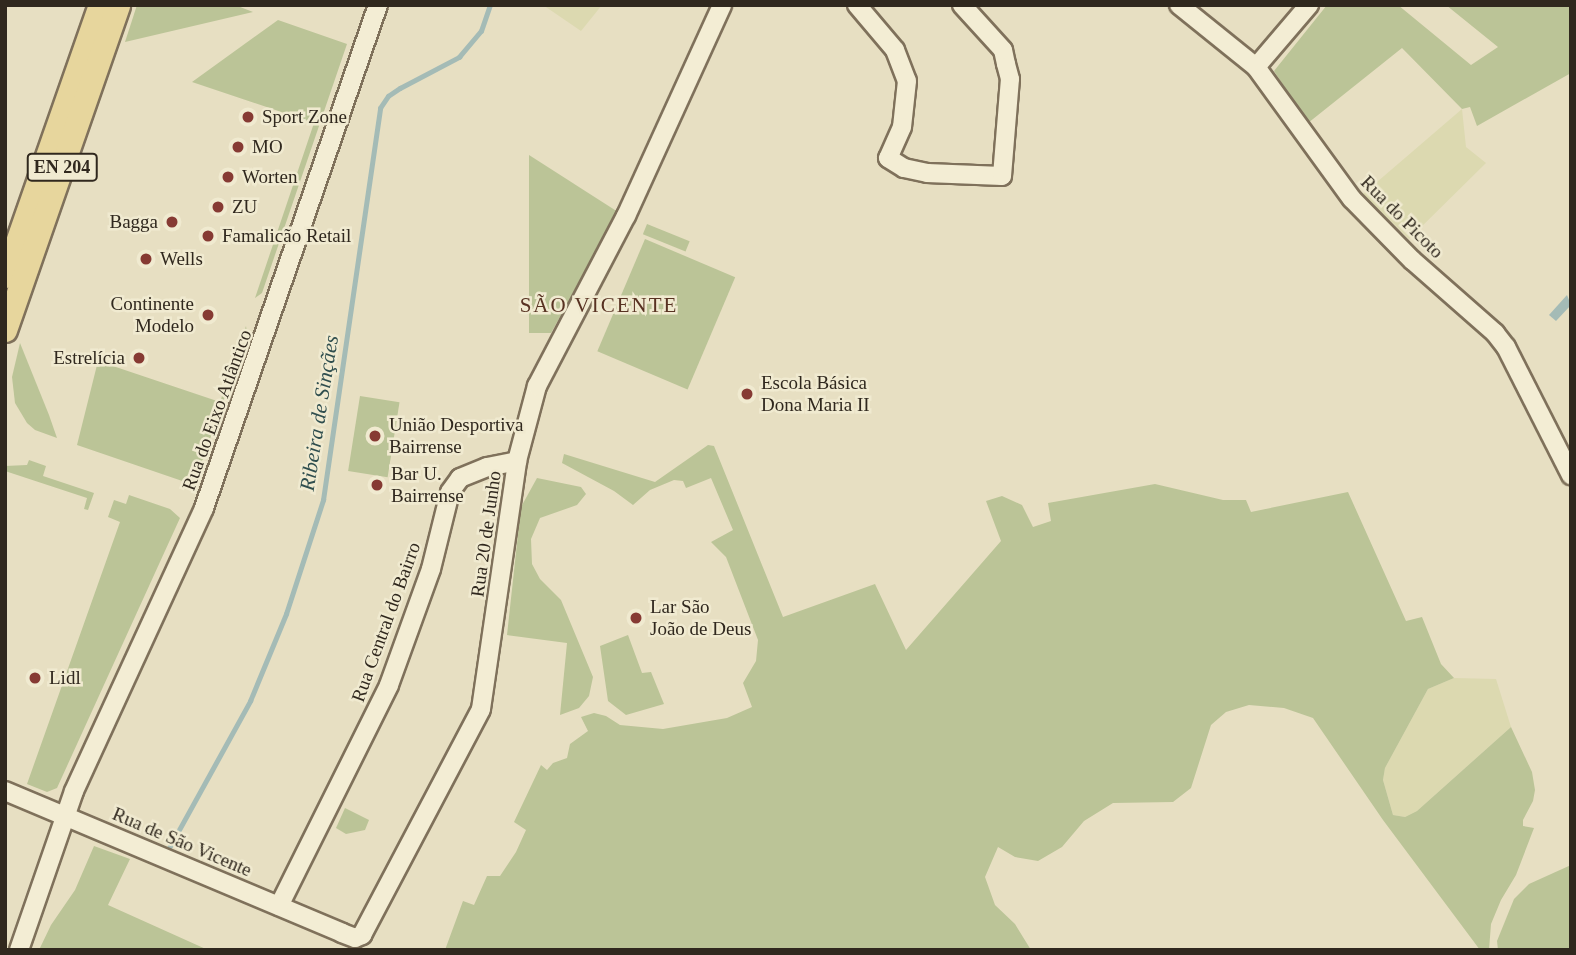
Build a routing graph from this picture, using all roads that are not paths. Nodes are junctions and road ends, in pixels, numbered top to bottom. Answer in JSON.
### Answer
{"nodes":[{"id":1,"x":100,"y":5,"type":"edge"},
{"id":2,"x":118,"y":5,"type":"edge"},
{"id":3,"x":378,"y":5,"type":"edge"},
{"id":4,"x":722,"y":5,"type":"edge"},
{"id":5,"x":857,"y":5,"type":"edge"},
{"id":6,"x":962,"y":5,"type":"edge"},
{"id":7,"x":1179,"y":5,"type":"edge"},
{"id":8,"x":1309,"y":5,"type":"edge"},
{"id":9,"x":1256,"y":67,"type":"junction"},
{"id":10,"x":5,"y":276,"type":"edge"},
{"id":11,"x":5,"y":330,"type":"edge"},
{"id":12,"x":517,"y":461,"type":"junction"},
{"id":13,"x":1571,"y":475,"type":"edge"},
{"id":14,"x":5,"y":791,"type":"edge"},
{"id":15,"x":65,"y":816,"type":"junction"},
{"id":16,"x":279,"y":906,"type":"junction"},
{"id":17,"x":342,"y":933,"type":"joint"},
{"id":18,"x":19,"y":950,"type":"edge"}],
"edges":[{"from":1,"to":10,"type":"main road","number":"EN 204"},
{"from":2,"to":11,"type":"main road","number":"EN 204"},
{"from":3,"to":15,"type":"street","name":"Rua do Eixo Atlântico"},
{"from":4,"to":12,"type":"street","name":"Rua 20 de Junho"},
{"from":5,"to":6,"type":"street"},
{"from":7,"to":9,"type":"street","name":"Rua do Picoto"},
{"from":8,"to":9,"type":"street"},
{"from":9,"to":13,"type":"street","name":"Rua do Picoto"},
{"from":12,"to":16,"type":"street","name":"Rua Central do Bairro"},
{"from":12,"to":17,"type":"street","name":"Rua 20 de Junho"},
{"from":14,"to":15,"type":"street","name":"Rua de São Vicente"},
{"from":15,"to":16,"type":"street","name":"Rua de São Vicente"},
{"from":15,"to":18,"type":"street","name":"Rua do Eixo Atlântico"},
{"from":16,"to":17,"type":"street","name":"Rua de São Vicente"}]}
